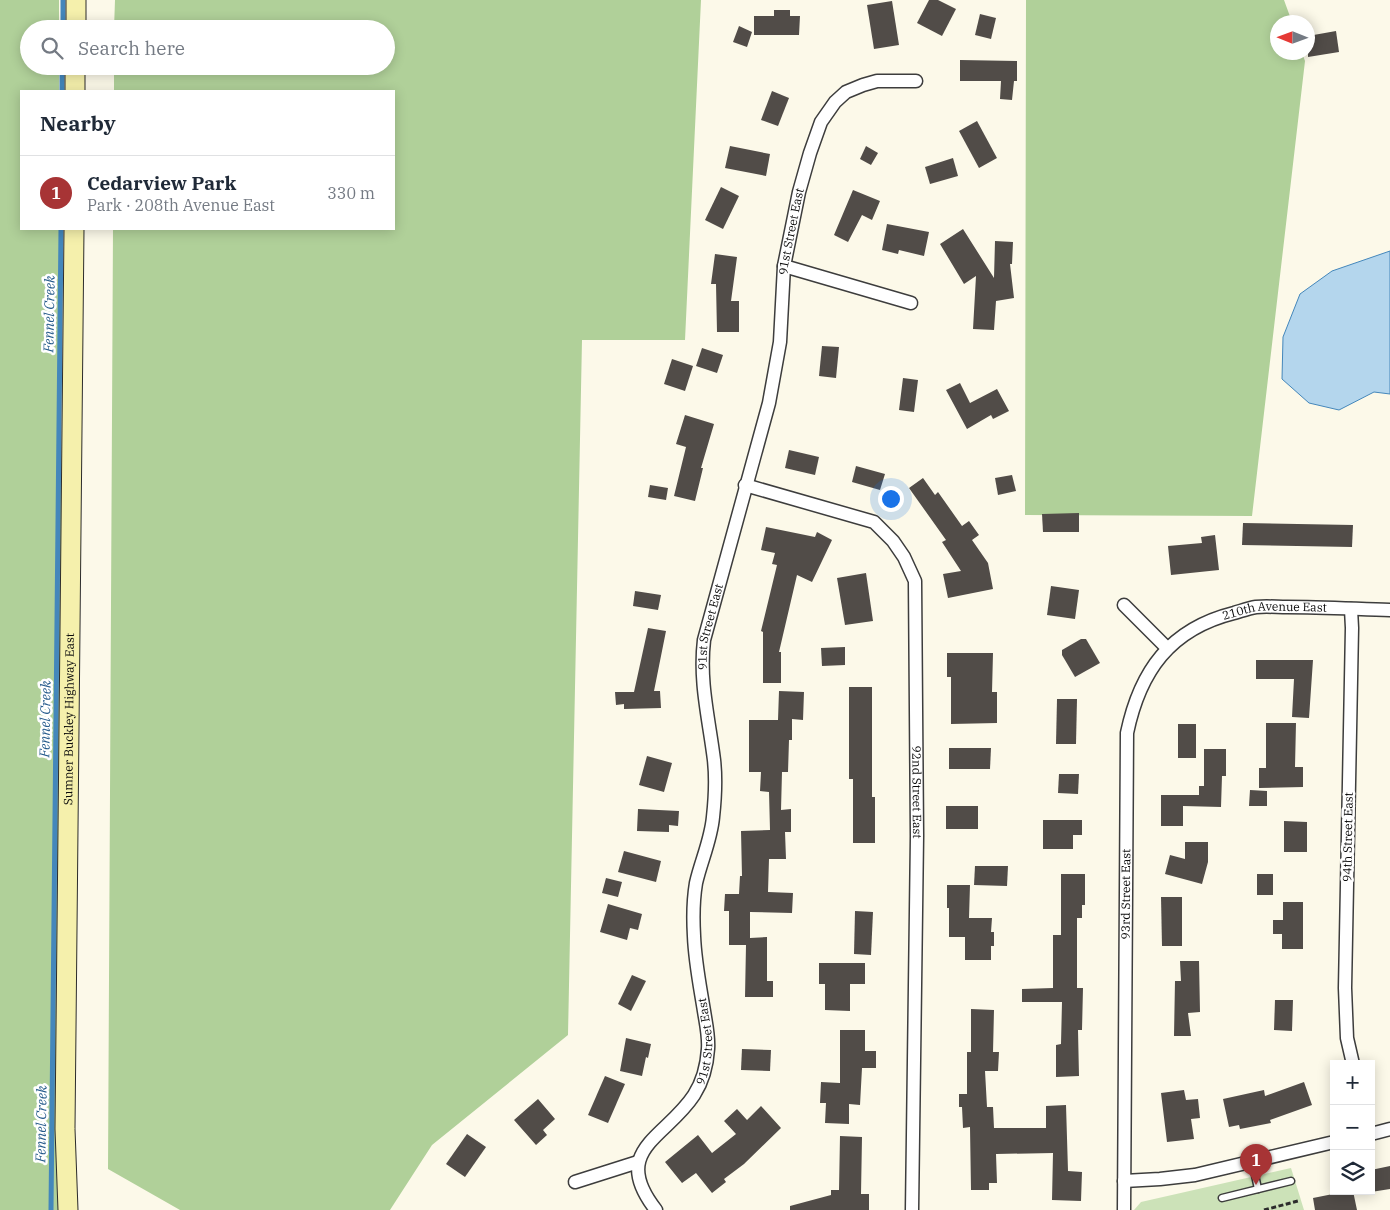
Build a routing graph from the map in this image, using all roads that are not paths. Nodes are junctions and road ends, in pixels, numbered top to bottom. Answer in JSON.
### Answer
{"nodes":[{"id":1,"x":76,"y":0,"type":"edge"},
{"id":2,"x":76,"y":20,"type":"edge"},
{"id":3,"x":75,"y":75,"type":"edge"},
{"id":4,"x":916,"y":80,"type":"dead end"},
{"id":5,"x":75,"y":90,"type":"edge"},
{"id":6,"x":74,"y":230,"type":"edge"},
{"id":7,"x":784,"y":266,"type":"junction"},
{"id":8,"x":911,"y":303,"type":"dead end"},
{"id":9,"x":745,"y":485,"type":"junction"},
{"id":10,"x":1124,"y":605,"type":"dead end"},
{"id":11,"x":1350,"y":609,"type":"junction"},
{"id":12,"x":1390,"y":610,"type":"edge"},
{"id":13,"x":1167,"y":648,"type":"junction"},
{"id":14,"x":1351,"y":1060,"type":"edge"},
{"id":15,"x":1390,"y":1129,"type":"edge"},
{"id":16,"x":1375,"y":1133,"type":"edge"},
{"id":17,"x":1330,"y":1143,"type":"edge"},
{"id":18,"x":638,"y":1162,"type":"junction"},
{"id":19,"x":1252,"y":1162,"type":"junction"},
{"id":20,"x":1124,"y":1181,"type":"junction"},
{"id":21,"x":1292,"y":1181,"type":"dead end"},
{"id":22,"x":575,"y":1182,"type":"dead end"},
{"id":23,"x":1258,"y":1189,"type":"junction"},
{"id":24,"x":1222,"y":1198,"type":"dead end"},
{"id":25,"x":68,"y":1210,"type":"edge"},
{"id":26,"x":656,"y":1210,"type":"edge"},
{"id":27,"x":912,"y":1210,"type":"edge"},
{"id":28,"x":1124,"y":1210,"type":"edge"}],
"edges":[{"from":1,"to":2,"type":"street"},
{"from":3,"to":5,"type":"street"},
{"from":4,"to":7,"type":"street","name":"91st Street East"},
{"from":6,"to":25,"type":"street","name":"Sumner Buckley Highway East"},
{"from":7,"to":8,"type":"street"},
{"from":7,"to":9,"type":"street","name":"91st Street East"},
{"from":9,"to":18,"type":"street","name":"91st Street East"},
{"from":9,"to":27,"type":"street","name":"92nd Street East"},
{"from":10,"to":13,"type":"street"},
{"from":11,"to":12,"type":"street","name":"210th Avenue East"},
{"from":11,"to":13,"type":"street","name":"210th Avenue East"},
{"from":11,"to":14,"type":"street","name":"94th Street East"},
{"from":13,"to":20,"type":"street","name":"93rd Street East"},
{"from":15,"to":16,"type":"street"},
{"from":17,"to":19,"type":"street"},
{"from":18,"to":22,"type":"street"},
{"from":18,"to":26,"type":"street"},
{"from":19,"to":20,"type":"street"},
{"from":19,"to":23,"type":"lane"},
{"from":20,"to":28,"type":"street","name":"93rd Street East"},
{"from":21,"to":23,"type":"lane"},
{"from":23,"to":24,"type":"lane"}]}
